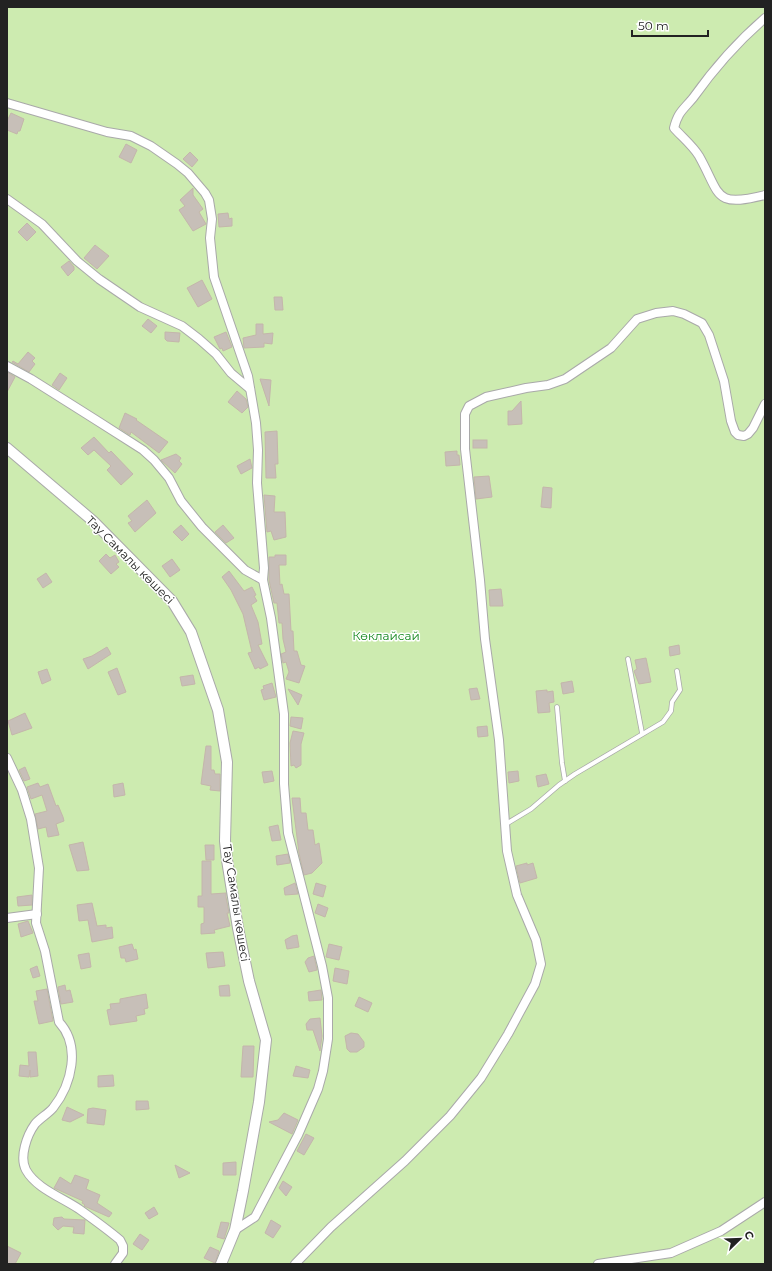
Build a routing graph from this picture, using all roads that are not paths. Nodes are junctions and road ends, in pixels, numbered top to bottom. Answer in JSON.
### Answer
{"nodes":[{"id":1,"x":765,"y":18,"type":"edge"},
{"id":2,"x":7,"y":103,"type":"edge"},
{"id":3,"x":765,"y":195,"type":"edge"},
{"id":4,"x":7,"y":199,"type":"edge"},
{"id":5,"x":7,"y":366,"type":"edge"},
{"id":6,"x":250,"y":389,"type":"junction"},
{"id":7,"x":765,"y":404,"type":"edge"},
{"id":8,"x":7,"y":448,"type":"edge"},
{"id":9,"x":263,"y":580,"type":"junction"},
{"id":10,"x":628,"y":659,"type":"dead end"},
{"id":11,"x":677,"y":671,"type":"dead end"},
{"id":12,"x":557,"y":707,"type":"dead end"},
{"id":13,"x":642,"y":733,"type":"junction"},
{"id":14,"x":7,"y":758,"type":"edge"},
{"id":15,"x":565,"y":781,"type":"junction"},
{"id":16,"x":505,"y":824,"type":"junction"},
{"id":17,"x":37,"y":914,"type":"junction"},
{"id":18,"x":7,"y":918,"type":"edge"},
{"id":19,"x":765,"y":1202,"type":"edge"},
{"id":20,"x":235,"y":1230,"type":"junction"},
{"id":21,"x":115,"y":1264,"type":"edge"},
{"id":22,"x":221,"y":1264,"type":"edge"},
{"id":23,"x":295,"y":1264,"type":"edge"},
{"id":24,"x":598,"y":1264,"type":"edge"}],
"edges":[{"from":1,"to":3,"type":"street"},
{"from":2,"to":6,"type":"street"},
{"from":4,"to":6,"type":"street"},
{"from":5,"to":9,"type":"street"},
{"from":6,"to":9,"type":"street"},
{"from":7,"to":16,"type":"street"},
{"from":8,"to":20,"type":"street","name":"Тау Самалы көшесі"},
{"from":9,"to":20,"type":"street"},
{"from":10,"to":13,"type":"lane"},
{"from":11,"to":13,"type":"lane"},
{"from":12,"to":15,"type":"lane"},
{"from":13,"to":15,"type":"lane"},
{"from":14,"to":17,"type":"street"},
{"from":15,"to":16,"type":"lane"},
{"from":16,"to":23,"type":"street"},
{"from":17,"to":18,"type":"street"},
{"from":17,"to":21,"type":"street"},
{"from":19,"to":24,"type":"street"},
{"from":20,"to":22,"type":"street","name":"Тау Самалы көшесі"}]}
